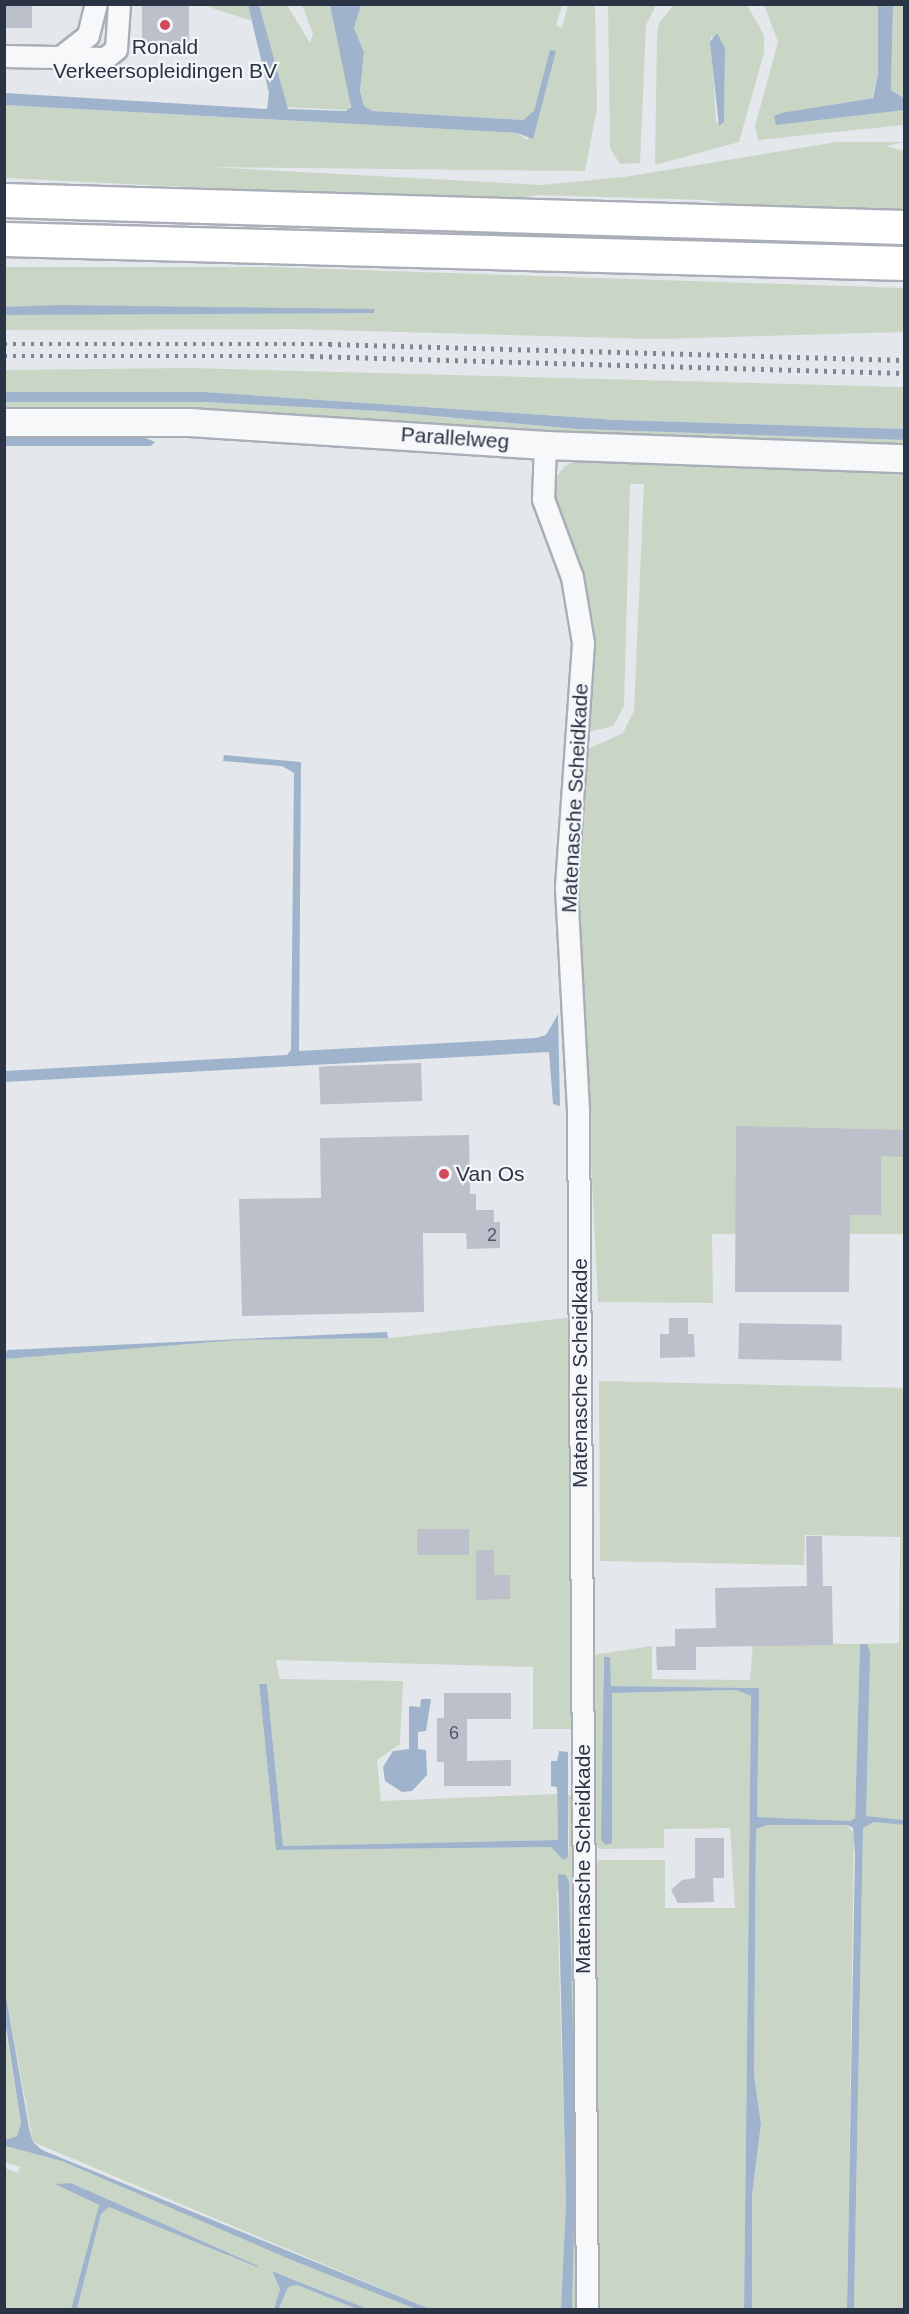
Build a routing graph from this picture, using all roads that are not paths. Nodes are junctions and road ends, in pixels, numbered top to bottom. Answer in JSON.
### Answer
{"nodes":[{"id":1,"x":96,"y":4,"type":"edge"},
{"id":2,"x":119,"y":4,"type":"edge"},
{"id":3,"x":4,"y":56,"type":"edge"},
{"id":4,"x":59,"y":57,"type":"junction"},
{"id":5,"x":4,"y":200,"type":"edge"},
{"id":6,"x":904,"y":227,"type":"edge"},
{"id":7,"x":4,"y":239,"type":"edge"},
{"id":8,"x":904,"y":263,"type":"edge"},
{"id":9,"x":4,"y":422,"type":"edge"},
{"id":10,"x":545,"y":445,"type":"junction"},
{"id":11,"x":904,"y":458,"type":"edge"},
{"id":12,"x":587,"y":2310,"type":"edge"}],
"edges":[{"from":1,"to":4,"type":"street"},
{"from":2,"to":4,"type":"street"},
{"from":3,"to":4,"type":"street"},
{"from":5,"to":6,"type":"highway"},
{"from":7,"to":8,"type":"highway"},
{"from":9,"to":10,"type":"street","name":"Parallelweg"},
{"from":10,"to":11,"type":"street","name":"Parallelweg"},
{"from":10,"to":12,"type":"street","name":"Matenasche Scheidkade"}]}
